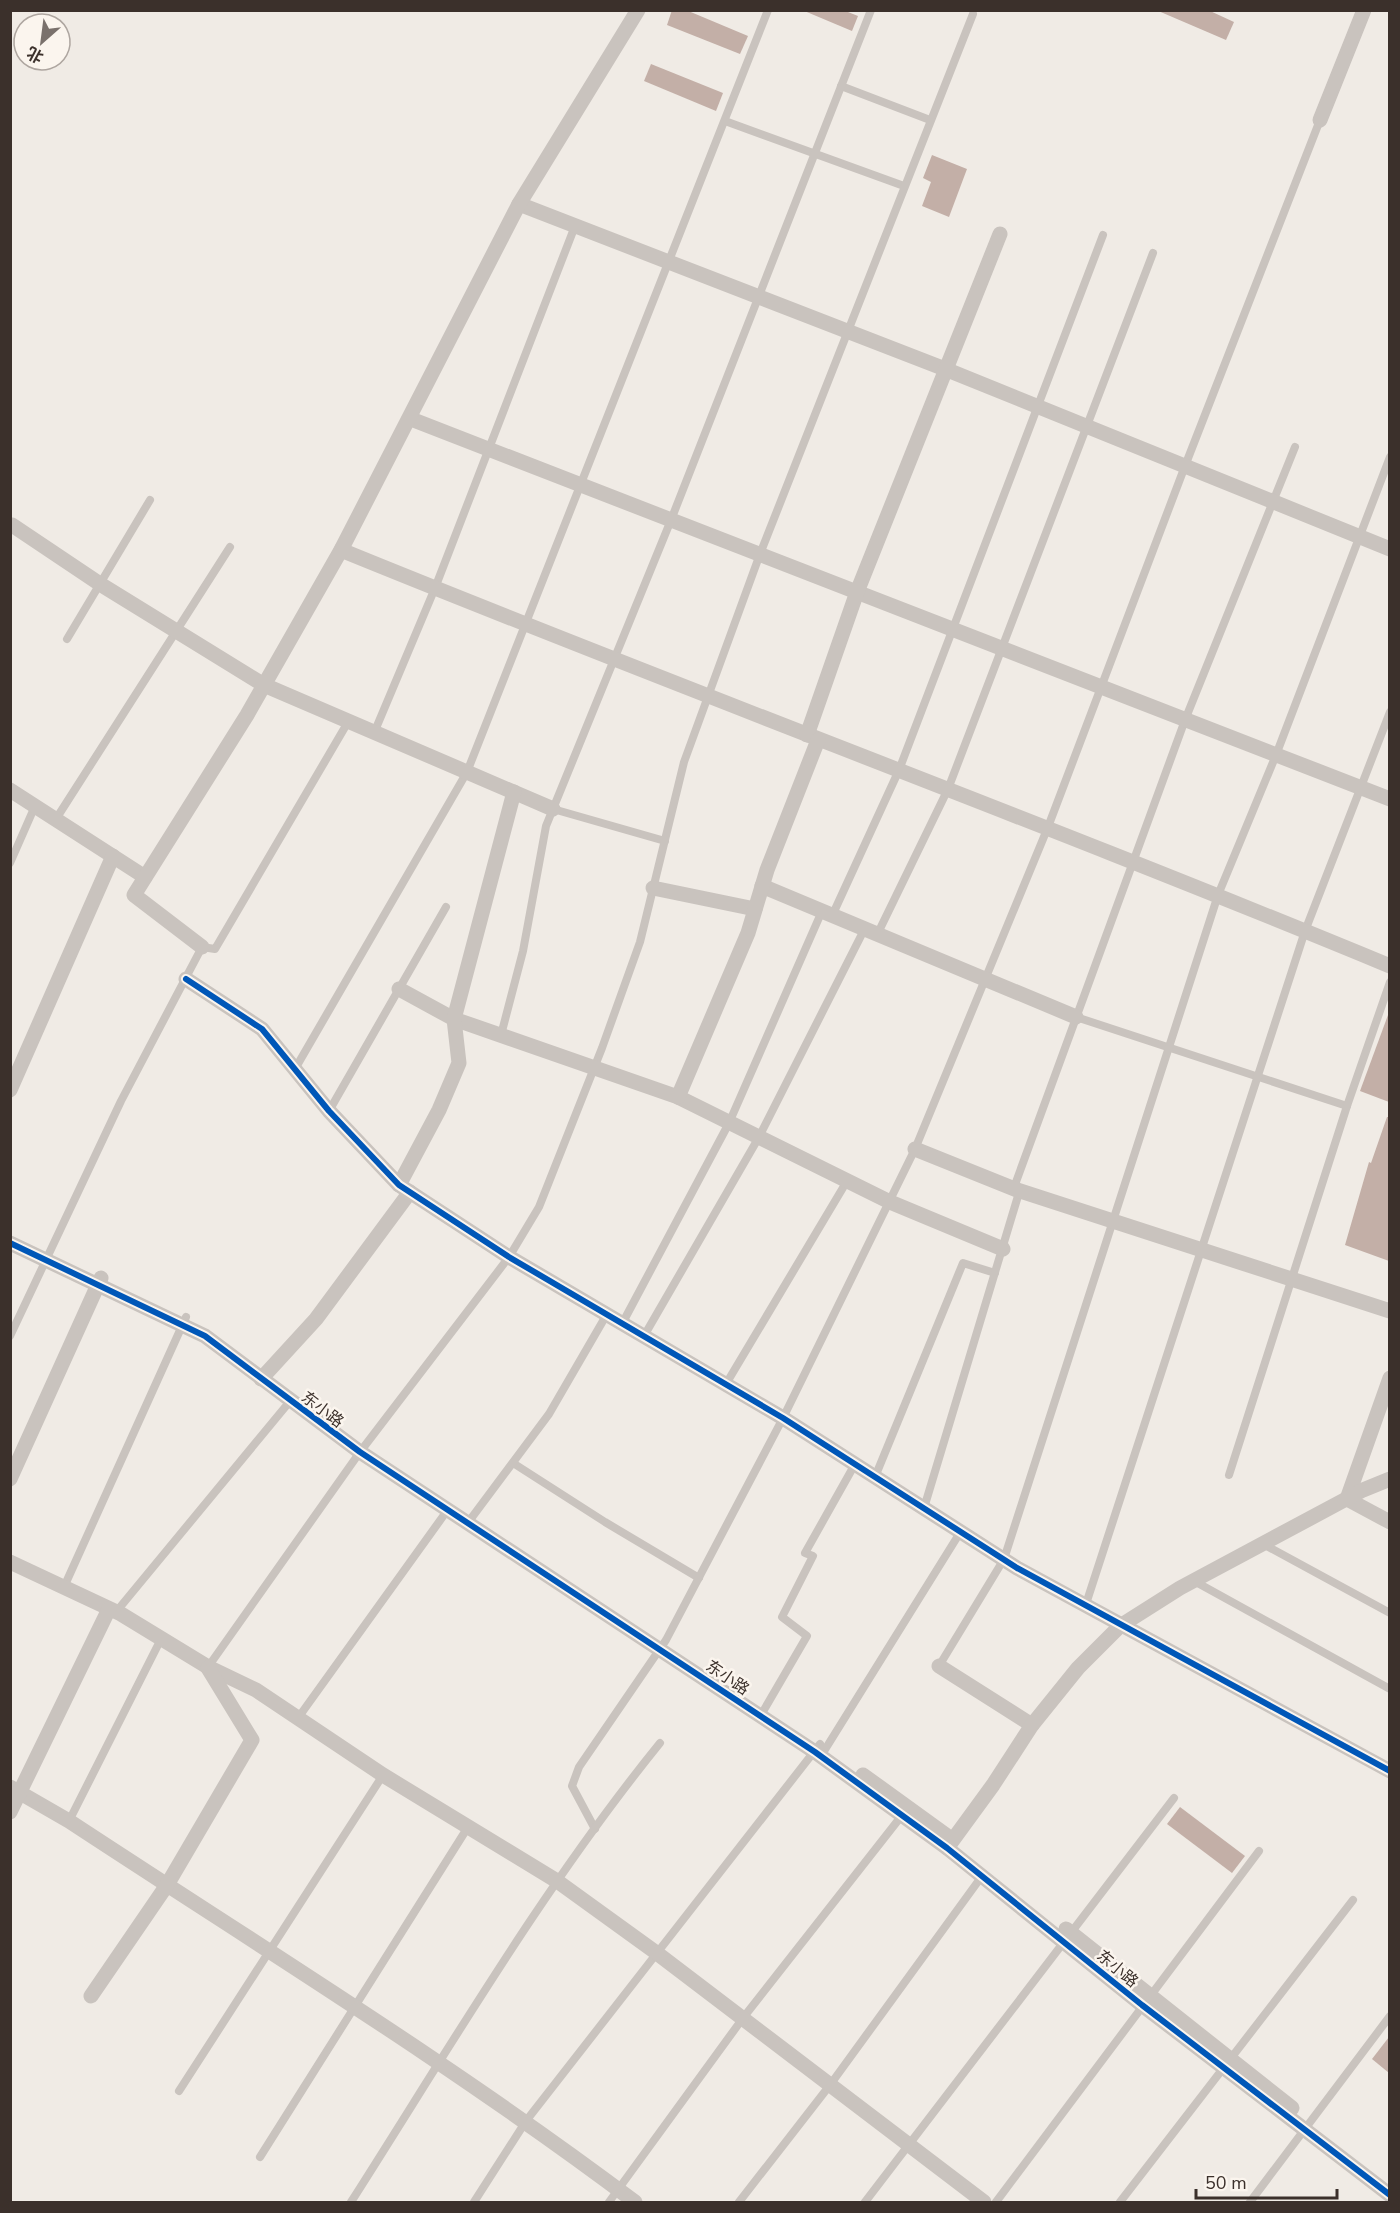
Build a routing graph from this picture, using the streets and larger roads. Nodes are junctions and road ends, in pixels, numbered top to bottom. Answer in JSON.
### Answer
{"nodes":[{"id":1,"x":638,"y":10,"type":"edge"},
{"id":2,"x":1364,"y":10,"type":"edge"},
{"id":3,"x":1320,"y":120,"type":"road end"},
{"id":4,"x":519,"y":204,"type":"junction"},
{"id":5,"x":1000,"y":234,"type":"dead end"},
{"id":6,"x":945,"y":369,"type":"junction"},
{"id":7,"x":411,"y":419,"type":"junction"},
{"id":8,"x":12,"y":525,"type":"dead end"},
{"id":9,"x":1389,"y":549,"type":"edge"},
{"id":10,"x":341,"y":550,"type":"junction"},
{"id":11,"x":857,"y":592,"type":"junction"},
{"id":12,"x":264,"y":685,"type":"junction"},
{"id":13,"x":813,"y":737,"type":"junction"},
{"id":14,"x":10,"y":789,"type":"edge"},
{"id":15,"x":514,"y":792,"type":"junction"},
{"id":16,"x":1389,"y":799,"type":"edge"},
{"id":17,"x":553,"y":809,"type":"road end"},
{"id":18,"x":113,"y":856,"type":"junction"},
{"id":19,"x":145,"y":877,"type":"junction"},
{"id":20,"x":762,"y":886,"type":"junction"},
{"id":21,"x":653,"y":888,"type":"road end"},
{"id":22,"x":755,"y":909,"type":"junction"},
{"id":23,"x":201,"y":947,"type":"road end"},
{"id":24,"x":1389,"y":966,"type":"edge"},
{"id":25,"x":186,"y":979,"type":"road end"},
{"id":26,"x":399,"y":989,"type":"road end"},
{"id":27,"x":1076,"y":1017,"type":"road end"},
{"id":28,"x":454,"y":1019,"type":"junction"},
{"id":29,"x":10,"y":1090,"type":"edge"},
{"id":30,"x":678,"y":1097,"type":"junction"},
{"id":31,"x":915,"y":1149,"type":"road end"},
{"id":32,"x":405,"y":1188,"type":"junction"},
{"id":33,"x":10,"y":1235,"type":"edge"},
{"id":34,"x":10,"y":1243,"type":"edge"},
{"id":35,"x":1002,"y":1249,"type":"road end"},
{"id":36,"x":47,"y":1256,"type":"junction"},
{"id":37,"x":100,"y":1281,"type":"junction"},
{"id":38,"x":1389,"y":1311,"type":"edge"},
{"id":39,"x":263,"y":1376,"type":"junction"},
{"id":40,"x":1389,"y":1378,"type":"edge"},
{"id":41,"x":10,"y":1479,"type":"edge"},
{"id":42,"x":1389,"y":1479,"type":"edge"},
{"id":43,"x":1347,"y":1499,"type":"junction"},
{"id":44,"x":1389,"y":1522,"type":"edge"},
{"id":45,"x":12,"y":1567,"type":"edge"},
{"id":46,"x":112,"y":1610,"type":"junction"},
{"id":47,"x":1120,"y":1626,"type":"junction"},
{"id":48,"x":939,"y":1666,"type":"road end"},
{"id":49,"x":208,"y":1667,"type":"junction"},
{"id":50,"x":1032,"y":1725,"type":"junction"},
{"id":51,"x":1389,"y":1771,"type":"edge"},
{"id":52,"x":15,"y":1790,"type":"edge"},
{"id":53,"x":10,"y":1812,"type":"edge"},
{"id":54,"x":950,"y":1844,"type":"junction"},
{"id":55,"x":167,"y":1885,"type":"junction"},
{"id":56,"x":1066,"y":1936,"type":"junction"},
{"id":57,"x":91,"y":1996,"type":"dead end"},
{"id":58,"x":1387,"y":2192,"type":"edge"},
{"id":59,"x":635,"y":2202,"type":"edge"},
{"id":60,"x":984,"y":2202,"type":"edge"}],
"edges":[{"from":1,"to":4,"type":"street"},
{"from":2,"to":3,"type":"street"},
{"from":4,"to":6,"type":"street"},
{"from":4,"to":7,"type":"street"},
{"from":5,"to":6,"type":"street"},
{"from":6,"to":9,"type":"street"},
{"from":6,"to":11,"type":"street"},
{"from":7,"to":10,"type":"street"},
{"from":7,"to":11,"type":"street"},
{"from":8,"to":12,"type":"street"},
{"from":10,"to":12,"type":"street"},
{"from":10,"to":13,"type":"street"},
{"from":11,"to":13,"type":"street"},
{"from":11,"to":16,"type":"street"},
{"from":12,"to":15,"type":"street"},
{"from":12,"to":19,"type":"street"},
{"from":13,"to":20,"type":"street"},
{"from":13,"to":24,"type":"street"},
{"from":14,"to":18,"type":"street"},
{"from":15,"to":17,"type":"street"},
{"from":15,"to":28,"type":"street"},
{"from":18,"to":19,"type":"street"},
{"from":18,"to":29,"type":"street"},
{"from":19,"to":23,"type":"street"},
{"from":20,"to":22,"type":"street"},
{"from":20,"to":27,"type":"street"},
{"from":21,"to":22,"type":"street"},
{"from":22,"to":30,"type":"street"},
{"from":25,"to":32,"type":"street"},
{"from":26,"to":28,"type":"street"},
{"from":28,"to":30,"type":"street"},
{"from":28,"to":32,"type":"street"},
{"from":30,"to":35,"type":"street"},
{"from":31,"to":38,"type":"street"},
{"from":32,"to":39,"type":"street"},
{"from":32,"to":47,"type":"street"},
{"from":33,"to":36,"type":"street","name":"东小路"},
{"from":34,"to":36,"type":"street","name":"东小路"},
{"from":36,"to":37,"type":"street","name":"东小路"},
{"from":37,"to":39,"type":"street","name":"东小路"},
{"from":37,"to":41,"type":"street"},
{"from":39,"to":54,"type":"street","name":"东小路"},
{"from":40,"to":43,"type":"street"},
{"from":42,"to":43,"type":"street"},
{"from":43,"to":44,"type":"street"},
{"from":43,"to":47,"type":"street"},
{"from":45,"to":46,"type":"street"},
{"from":46,"to":49,"type":"street"},
{"from":46,"to":52,"type":"street"},
{"from":47,"to":50,"type":"street"},
{"from":47,"to":51,"type":"street"},
{"from":48,"to":50,"type":"street"},
{"from":49,"to":55,"type":"street"},
{"from":49,"to":60,"type":"street"},
{"from":50,"to":54,"type":"street"},
{"from":52,"to":53,"type":"street"},
{"from":52,"to":55,"type":"street"},
{"from":54,"to":56,"type":"street","name":"东小路"},
{"from":54,"to":56,"type":"street","name":"东小路"},
{"from":55,"to":57,"type":"street"},
{"from":55,"to":59,"type":"street"},
{"from":56,"to":58,"type":"street","name":"东小路"}]}
